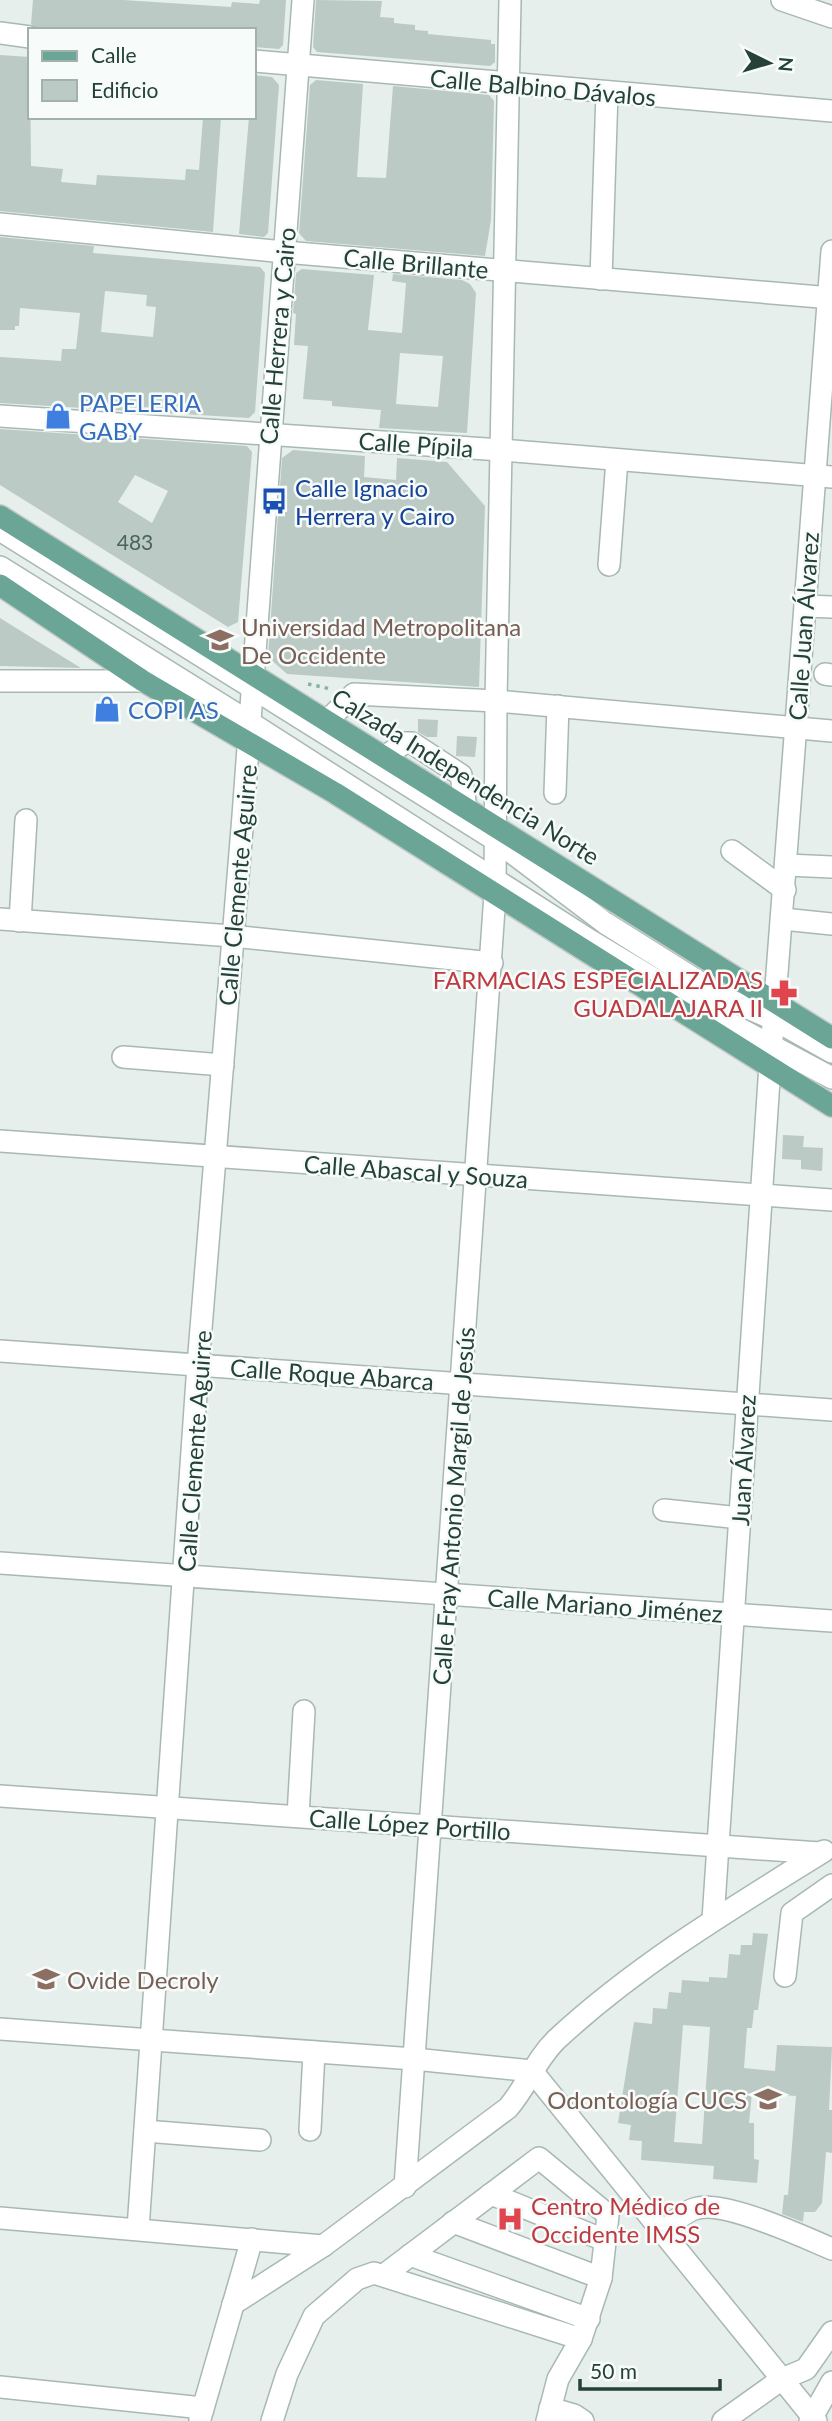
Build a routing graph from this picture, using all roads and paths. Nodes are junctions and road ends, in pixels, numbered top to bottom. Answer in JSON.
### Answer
{"nodes":[{"id":1,"x":303,"y":0,"type":"edge"},
{"id":2,"x":510,"y":0,"type":"edge"},
{"id":3,"x":782,"y":0,"type":"edge"},
{"id":4,"x":832,"y":17,"type":"edge"},
{"id":5,"x":0,"y":33,"type":"edge"},
{"id":6,"x":28,"y":37,"type":"edge"},
{"id":7,"x":256,"y":61,"type":"edge"},
{"id":8,"x":299,"y":66,"type":"junction"},
{"id":9,"x":508,"y":83,"type":"junction"},
{"id":10,"x":607,"y":92,"type":"junction"},
{"id":11,"x":832,"y":111,"type":"edge"},
{"id":12,"x":0,"y":224,"type":"edge"},
{"id":13,"x":832,"y":251,"type":"edge"},
{"id":14,"x":284,"y":252,"type":"junction"},
{"id":15,"x":504,"y":271,"type":"junction"},
{"id":16,"x":601,"y":279,"type":"junction"},
{"id":17,"x":830,"y":298,"type":"edge"},
{"id":18,"x":0,"y":416,"type":"edge"},
{"id":19,"x":269,"y":434,"type":"junction"},
{"id":20,"x":501,"y":450,"type":"junction"},
{"id":21,"x":617,"y":460,"type":"junction"},
{"id":22,"x":823,"y":476,"type":"edge"},
{"id":23,"x":0,"y":516,"type":"edge"},
{"id":24,"x":0,"y":530,"type":"edge"},
{"id":25,"x":609,"y":565,"type":"dead end"},
{"id":26,"x":0,"y":567,"type":"edge"},
{"id":27,"x":0,"y":585,"type":"edge"},
{"id":28,"x":805,"y":606,"type":"junction"},
{"id":29,"x":832,"y":607,"type":"edge"},
{"id":30,"x":251,"y":680,"type":"junction"},
{"id":31,"x":0,"y":681,"type":"edge"},
{"id":32,"x":143,"y":681,"type":"junction"},
{"id":33,"x":496,"y":701,"type":"junction"},
{"id":34,"x":558,"y":706,"type":"junction"},
{"id":35,"x":328,"y":720,"type":"junction"},
{"id":36,"x":795,"y":728,"type":"junction"},
{"id":37,"x":249,"y":731,"type":"junction"},
{"id":38,"x":832,"y":731,"type":"edge"},
{"id":39,"x":555,"y":793,"type":"dead end"},
{"id":40,"x":26,"y":820,"type":"dead end"},
{"id":41,"x":494,"y":832,"type":"junction"},
{"id":42,"x":732,"y":851,"type":"dead end"},
{"id":43,"x":787,"y":865,"type":"junction"},
{"id":44,"x":832,"y":867,"type":"edge"},
{"id":45,"x":495,"y":886,"type":"junction"},
{"id":46,"x":785,"y":890,"type":"junction"},
{"id":47,"x":783,"y":919,"type":"junction"},
{"id":48,"x":10,"y":920,"type":"edge"},
{"id":49,"x":832,"y":924,"type":"edge"},
{"id":50,"x":232,"y":936,"type":"junction"},
{"id":51,"x":492,"y":963,"type":"junction"},
{"id":52,"x":776,"y":1011,"type":"junction"},
{"id":53,"x":832,"y":1038,"type":"edge"},
{"id":54,"x":832,"y":1052,"type":"edge"},
{"id":55,"x":771,"y":1055,"type":"junction"},
{"id":56,"x":123,"y":1057,"type":"dead end"},
{"id":57,"x":223,"y":1065,"type":"junction"},
{"id":58,"x":832,"y":1078,"type":"edge"},
{"id":59,"x":832,"y":1106,"type":"edge"},
{"id":60,"x":0,"y":1141,"type":"edge"},
{"id":61,"x":216,"y":1157,"type":"junction"},
{"id":62,"x":477,"y":1175,"type":"junction"},
{"id":63,"x":762,"y":1194,"type":"junction"},
{"id":64,"x":832,"y":1200,"type":"edge"},
{"id":65,"x":0,"y":1351,"type":"edge"},
{"id":66,"x":198,"y":1365,"type":"junction"},
{"id":67,"x":462,"y":1383,"type":"junction"},
{"id":68,"x":746,"y":1404,"type":"junction"},
{"id":69,"x":832,"y":1410,"type":"edge"},
{"id":70,"x":664,"y":1510,"type":"dead end"},
{"id":71,"x":740,"y":1518,"type":"junction"},
{"id":72,"x":0,"y":1563,"type":"edge"},
{"id":73,"x":186,"y":1576,"type":"junction"},
{"id":74,"x":447,"y":1594,"type":"junction"},
{"id":75,"x":734,"y":1614,"type":"junction"},
{"id":76,"x":832,"y":1621,"type":"edge"},
{"id":77,"x":304,"y":1711,"type":"dead end"},
{"id":78,"x":0,"y":1796,"type":"edge"},
{"id":79,"x":169,"y":1807,"type":"junction"},
{"id":80,"x":298,"y":1816,"type":"junction"},
{"id":81,"x":431,"y":1826,"type":"junction"},
{"id":82,"x":718,"y":1846,"type":"junction"},
{"id":83,"x":826,"y":1849,"type":"edge"},
{"id":84,"x":832,"y":1885,"type":"edge"},
{"id":85,"x":713,"y":1920,"type":"junction"},
{"id":86,"x":785,"y":1976,"type":"dead end"},
{"id":87,"x":0,"y":2029,"type":"edge"},
{"id":88,"x":152,"y":2040,"type":"junction"},
{"id":89,"x":314,"y":2052,"type":"junction"},
{"id":90,"x":414,"y":2059,"type":"junction"},
{"id":91,"x":532,"y":2071,"type":"junction"},
{"id":92,"x":310,"y":2130,"type":"dead end"},
{"id":93,"x":145,"y":2131,"type":"junction"},
{"id":94,"x":260,"y":2140,"type":"dead end"},
{"id":95,"x":405,"y":2187,"type":"junction"},
{"id":96,"x":491,"y":2194,"type":"junction"},
{"id":97,"x":0,"y":2217,"type":"edge"},
{"id":98,"x":453,"y":2222,"type":"junction"},
{"id":99,"x":138,"y":2229,"type":"junction"},
{"id":100,"x":662,"y":2232,"type":"junction"},
{"id":101,"x":251,"y":2239,"type":"junction"},
{"id":102,"x":604,"y":2240,"type":"junction"},
{"id":103,"x":323,"y":2246,"type":"junction"},
{"id":104,"x":832,"y":2249,"type":"edge"},
{"id":105,"x":410,"y":2255,"type":"junction"},
{"id":106,"x":384,"y":2275,"type":"junction"},
{"id":107,"x":601,"y":2278,"type":"junction"},
{"id":108,"x":233,"y":2304,"type":"junction"},
{"id":109,"x":585,"y":2329,"type":"junction"},
{"id":110,"x":832,"y":2332,"type":"edge"},
{"id":111,"x":782,"y":2379,"type":"junction"},
{"id":112,"x":832,"y":2382,"type":"edge"},
{"id":113,"x":0,"y":2387,"type":"edge"},
{"id":114,"x":201,"y":2414,"type":"edge"},
{"id":115,"x":549,"y":2415,"type":"edge"},
{"id":116,"x":812,"y":2419,"type":"edge"},
{"id":117,"x":272,"y":2421,"type":"edge"},
{"id":118,"x":583,"y":2421,"type":"edge"},
{"id":119,"x":723,"y":2421,"type":"edge"}],
"edges":[{"from":1,"to":8,"type":"street","name":"Calle Herrera y Cairo"},
{"from":2,"to":9,"type":"street","name":"Calle Fray Antonio Margil de Jesús"},
{"from":3,"to":4,"type":"street"},
{"from":5,"to":6,"type":"street"},
{"from":7,"to":8,"type":"street","name":"Calle Balbino Dávalos"},
{"from":8,"to":9,"type":"street","name":"Calle Balbino Dávalos"},
{"from":8,"to":14,"type":"street","name":"Calle Herrera y Cairo"},
{"from":9,"to":10,"type":"street","name":"Calle Balbino Dávalos"},
{"from":9,"to":15,"type":"street","name":"Calle Fray Antonio Margil de Jesús"},
{"from":10,"to":11,"type":"street","name":"Calle Balbino Dávalos"},
{"from":10,"to":16,"type":"street"},
{"from":12,"to":14,"type":"street","name":"Calle Brillante"},
{"from":13,"to":17,"type":"street","name":"Calle Juan Álvarez"},
{"from":14,"to":15,"type":"street","name":"Calle Brillante"},
{"from":14,"to":19,"type":"street","name":"Calle Herrera y Cairo"},
{"from":15,"to":16,"type":"street","name":"Calle Brillante"},
{"from":15,"to":20,"type":"street","name":"Calle Fray Antonio Margil de Jesús"},
{"from":16,"to":17,"type":"street","name":"Calle Brillante"},
{"from":17,"to":22,"type":"street","name":"Calle Juan Álvarez"},
{"from":18,"to":19,"type":"street","name":"Calle Pípila"},
{"from":19,"to":20,"type":"street","name":"Calle Pípila"},
{"from":19,"to":30,"type":"street","name":"Calle Herrera y Cairo"},
{"from":20,"to":21,"type":"street","name":"Calle Pípila"},
{"from":20,"to":33,"type":"street","name":"Calle Fray Antonio Margil de Jesús"},
{"from":21,"to":22,"type":"street","name":"Calle Pípila"},
{"from":21,"to":25,"type":"street"},
{"from":22,"to":28,"type":"street","name":"Calle Juan Álvarez"},
{"from":23,"to":30,"type":"main road","name":"Calzada Independencia Norte"},
{"from":24,"to":30,"type":"street"},
{"from":26,"to":37,"type":"street"},
{"from":27,"to":32,"type":"main road"},
{"from":28,"to":29,"type":"street"},
{"from":28,"to":36,"type":"street","name":"Calle Juan Álvarez"},
{"from":30,"to":35,"type":"main road","name":"Calzada Independencia Norte"},
{"from":30,"to":37,"type":"street","name":"Calle Clemente Aguirre"},
{"from":30,"to":41,"type":"street"},
{"from":31,"to":32,"type":"street"},
{"from":32,"to":37,"type":"main road"},
{"from":33,"to":34,"type":"street"},
{"from":33,"to":35,"type":"street"},
{"from":33,"to":41,"type":"street","name":"Calle Fray Antonio Margil de Jesús"},
{"from":34,"to":36,"type":"street"},
{"from":34,"to":39,"type":"street"},
{"from":35,"to":41,"type":"main road","name":"Calzada Independencia Norte"},
{"from":36,"to":38,"type":"street"},
{"from":36,"to":43,"type":"street","name":"Calle Juan Álvarez"},
{"from":37,"to":45,"type":"main road"},
{"from":37,"to":50,"type":"street","name":"Calle Clemente Aguirre"},
{"from":40,"to":48,"type":"street"},
{"from":41,"to":45,"type":"street","name":"Calle Fray Antonio Margil de Jesús"},
{"from":41,"to":52,"type":"main road","name":"Calzada Independencia Norte"},
{"from":42,"to":46,"type":"street"},
{"from":43,"to":44,"type":"street"},
{"from":43,"to":46,"type":"street","name":"Calle Juan Álvarez"},
{"from":45,"to":51,"type":"street","name":"Calle Fray Antonio Margil de Jesús"},
{"from":45,"to":55,"type":"main road"},
{"from":46,"to":47,"type":"street","name":"Calle Juan Álvarez"},
{"from":47,"to":49,"type":"street"},
{"from":47,"to":52,"type":"street","name":"Calle Juan Álvarez"},
{"from":48,"to":50,"type":"street"},
{"from":50,"to":51,"type":"street"},
{"from":50,"to":57,"type":"street","name":"Calle Clemente Aguirre"},
{"from":51,"to":62,"type":"street","name":"Calle Fray Antonio Margil de Jesús"},
{"from":52,"to":53,"type":"main road","name":"Calzada Independencia Norte"},
{"from":52,"to":54,"type":"street"},
{"from":52,"to":55,"type":"street","name":"Juan Álvarez"},
{"from":55,"to":58,"type":"street"},
{"from":55,"to":59,"type":"main road"},
{"from":55,"to":63,"type":"street","name":"Juan Álvarez"},
{"from":56,"to":57,"type":"street"},
{"from":57,"to":61,"type":"street","name":"Calle Clemente Aguirre"},
{"from":60,"to":61,"type":"street","name":"Calle Abascal y Souza"},
{"from":61,"to":62,"type":"street","name":"Calle Abascal y Souza"},
{"from":61,"to":66,"type":"street","name":"Calle Clemente Aguirre"},
{"from":62,"to":63,"type":"street","name":"Calle Abascal y Souza"},
{"from":62,"to":67,"type":"street","name":"Calle Fray Antonio Margil de Jesús"},
{"from":63,"to":64,"type":"street","name":"Calle Abascal y Souza"},
{"from":63,"to":68,"type":"street","name":"Juan Álvarez"},
{"from":65,"to":66,"type":"street","name":"Calle Roque Abarca"},
{"from":66,"to":67,"type":"street","name":"Calle Roque Abarca"},
{"from":66,"to":73,"type":"street","name":"Calle Clemente Aguirre"},
{"from":67,"to":68,"type":"street","name":"Calle Roque Abarca"},
{"from":67,"to":74,"type":"street","name":"Calle Fray Antonio Margil de Jesús"},
{"from":68,"to":69,"type":"street","name":"Calle Roque Abarca"},
{"from":68,"to":71,"type":"street","name":"Juan Álvarez"},
{"from":70,"to":71,"type":"street"},
{"from":71,"to":75,"type":"street","name":"Juan Álvarez"},
{"from":72,"to":73,"type":"street","name":"Calle Mariano Jiménez"},
{"from":73,"to":74,"type":"street","name":"Calle Mariano Jiménez"},
{"from":73,"to":79,"type":"street","name":"Calle Clemente Aguirre"},
{"from":74,"to":75,"type":"street","name":"Calle Mariano Jiménez"},
{"from":74,"to":81,"type":"street","name":"Calle Fray Antonio Margil de Jesús"},
{"from":75,"to":76,"type":"street","name":"Calle Mariano Jiménez"},
{"from":75,"to":82,"type":"street","name":"Juan Álvarez"},
{"from":77,"to":80,"type":"street"},
{"from":78,"to":79,"type":"street","name":"Calle López Portillo"},
{"from":79,"to":80,"type":"street","name":"Calle López Portillo"},
{"from":79,"to":88,"type":"street","name":"Calle Clemente Aguirre"},
{"from":80,"to":81,"type":"street","name":"Calle López Portillo"},
{"from":81,"to":82,"type":"street","name":"Calle López Portillo"},
{"from":81,"to":90,"type":"street","name":"Calle Fray Antonio Margil de Jesús"},
{"from":82,"to":83,"type":"street","name":"Calle López Portillo"},
{"from":82,"to":85,"type":"street","name":"Juan Álvarez"},
{"from":83,"to":85,"type":"street"},
{"from":84,"to":86,"type":"street"},
{"from":85,"to":91,"type":"street"},
{"from":87,"to":88,"type":"street"},
{"from":88,"to":89,"type":"street"},
{"from":88,"to":93,"type":"street","name":"Calle Clemente Aguirre"},
{"from":89,"to":90,"type":"street"},
{"from":89,"to":92,"type":"street"},
{"from":90,"to":91,"type":"street"},
{"from":90,"to":95,"type":"street","name":"Calle Fray Antonio Margil de Jesús"},
{"from":91,"to":95,"type":"street"},
{"from":91,"to":100,"type":"street"},
{"from":93,"to":94,"type":"street"},
{"from":93,"to":99,"type":"street","name":"Calle Clemente Aguirre"},
{"from":95,"to":103,"type":"street"},
{"from":96,"to":98,"type":"street"},
{"from":96,"to":102,"type":"street"},
{"from":96,"to":102,"type":"street"},
{"from":97,"to":99,"type":"street"},
{"from":98,"to":105,"type":"street"},
{"from":98,"to":107,"type":"street"},
{"from":99,"to":101,"type":"street"},
{"from":100,"to":104,"type":"street"},
{"from":100,"to":111,"type":"street"},
{"from":101,"to":103,"type":"street"},
{"from":101,"to":108,"type":"street"},
{"from":102,"to":107,"type":"street"},
{"from":103,"to":108,"type":"street"},
{"from":105,"to":106,"type":"street"},
{"from":105,"to":109,"type":"street"},
{"from":106,"to":109,"type":"street"},
{"from":106,"to":117,"type":"street"},
{"from":107,"to":109,"type":"street"},
{"from":108,"to":114,"type":"street"},
{"from":109,"to":115,"type":"street"},
{"from":110,"to":111,"type":"street"},
{"from":111,"to":116,"type":"street"},
{"from":111,"to":119,"type":"street"},
{"from":112,"to":116,"type":"street"},
{"from":113,"to":114,"type":"street"},
{"from":115,"to":118,"type":"street"}]}
